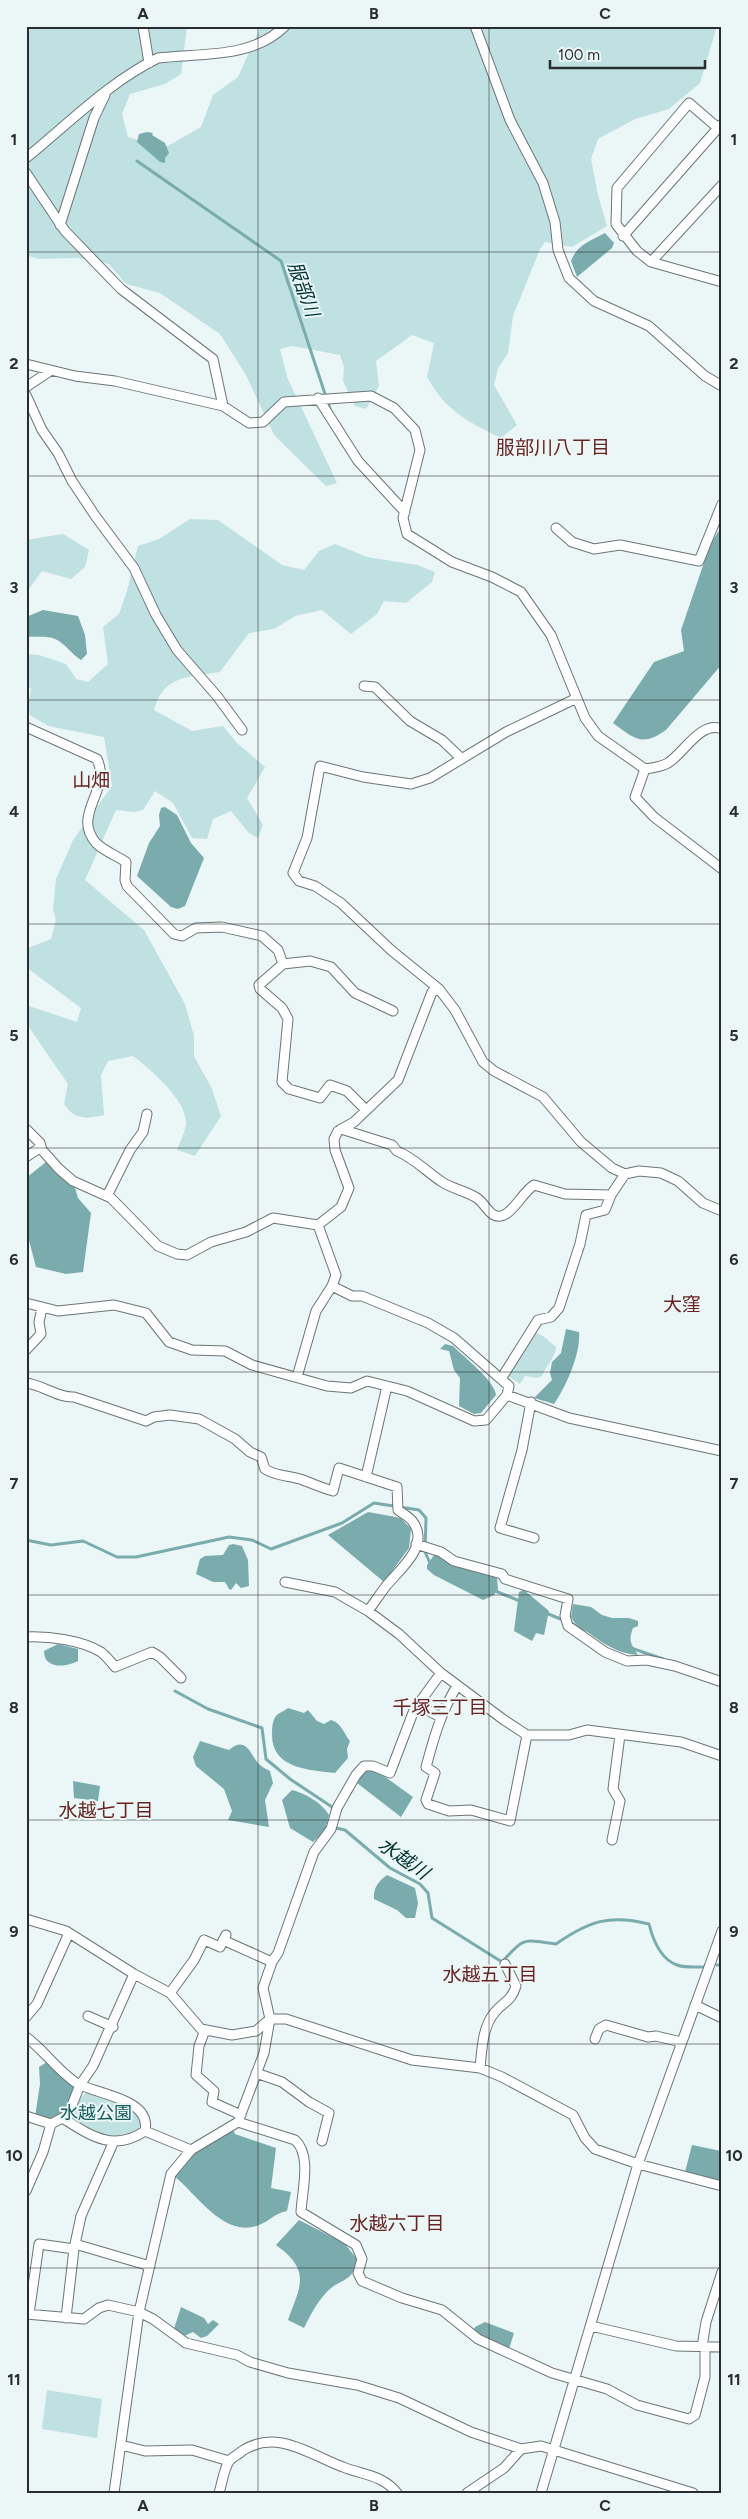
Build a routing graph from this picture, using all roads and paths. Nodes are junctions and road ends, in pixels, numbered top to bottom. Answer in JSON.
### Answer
{"nodes":[{"id":1,"x":143,"y":26,"type":"edge"},
{"id":2,"x":285,"y":26,"type":"edge"},
{"id":3,"x":475,"y":26,"type":"edge"},
{"id":4,"x":149,"y":63,"type":"junction"},
{"id":5,"x":107,"y":92,"type":"junction"},
{"id":6,"x":720,"y":126,"type":"edge"},
{"id":7,"x":26,"y":158,"type":"edge"},
{"id":8,"x":26,"y":173,"type":"edge"},
{"id":9,"x":722,"y":185,"type":"edge"},
{"id":10,"x":60,"y":225,"type":"junction"},
{"id":11,"x":623,"y":236,"type":"junction"},
{"id":12,"x":651,"y":262,"type":"junction"},
{"id":13,"x":721,"y":279,"type":"edge"},
{"id":14,"x":26,"y":364,"type":"edge"},
{"id":15,"x":50,"y":371,"type":"junction"},
{"id":16,"x":722,"y":386,"type":"edge"},
{"id":17,"x":26,"y":387,"type":"edge"},
{"id":18,"x":26,"y":395,"type":"edge"},
{"id":19,"x":318,"y":398,"type":"junction"},
{"id":20,"x":222,"y":406,"type":"junction"},
{"id":21,"x":722,"y":504,"type":"edge"},
{"id":22,"x":404,"y":512,"type":"junction"},
{"id":23,"x":556,"y":528,"type":"dead end"},
{"id":24,"x":364,"y":686,"type":"dead end"},
{"id":25,"x":577,"y":698,"type":"junction"},
{"id":26,"x":26,"y":727,"type":"edge"},
{"id":27,"x":722,"y":729,"type":"edge"},
{"id":28,"x":242,"y":730,"type":"dead end"},
{"id":29,"x":462,"y":758,"type":"junction"},
{"id":30,"x":646,"y":769,"type":"junction"},
{"id":31,"x":722,"y":869,"type":"edge"},
{"id":32,"x":283,"y":964,"type":"junction"},
{"id":33,"x":439,"y":989,"type":"junction"},
{"id":34,"x":393,"y":1011,"type":"dead end"},
{"id":35,"x":366,"y":1110,"type":"junction"},
{"id":36,"x":147,"y":1114,"type":"dead end"},
{"id":37,"x":26,"y":1129,"type":"edge"},
{"id":38,"x":341,"y":1129,"type":"junction"},
{"id":39,"x":41,"y":1147,"type":"junction"},
{"id":40,"x":26,"y":1157,"type":"edge"},
{"id":41,"x":625,"y":1174,"type":"junction"},
{"id":42,"x":612,"y":1195,"type":"junction"},
{"id":43,"x":108,"y":1196,"type":"junction"},
{"id":44,"x":722,"y":1211,"type":"edge"},
{"id":45,"x":318,"y":1226,"type":"junction"},
{"id":46,"x":332,"y":1286,"type":"junction"},
{"id":47,"x":26,"y":1303,"type":"edge"},
{"id":48,"x":42,"y":1308,"type":"junction"},
{"id":49,"x":26,"y":1350,"type":"edge"},
{"id":50,"x":297,"y":1377,"type":"junction"},
{"id":51,"x":501,"y":1379,"type":"junction"},
{"id":52,"x":26,"y":1383,"type":"edge"},
{"id":53,"x":387,"y":1386,"type":"junction"},
{"id":54,"x":507,"y":1395,"type":"junction"},
{"id":55,"x":531,"y":1402,"type":"junction"},
{"id":56,"x":722,"y":1451,"type":"edge"},
{"id":57,"x":366,"y":1477,"type":"junction"},
{"id":58,"x":534,"y":1538,"type":"dead end"},
{"id":59,"x":416,"y":1544,"type":"junction"},
{"id":60,"x":285,"y":1582,"type":"dead end"},
{"id":61,"x":368,"y":1612,"type":"junction"},
{"id":62,"x":26,"y":1637,"type":"edge"},
{"id":63,"x":441,"y":1674,"type":"junction"},
{"id":64,"x":181,"y":1678,"type":"dead end"},
{"id":65,"x":722,"y":1682,"type":"edge"},
{"id":66,"x":457,"y":1686,"type":"junction"},
{"id":67,"x":418,"y":1705,"type":"junction"},
{"id":68,"x":440,"y":1717,"type":"junction"},
{"id":69,"x":528,"y":1735,"type":"junction"},
{"id":70,"x":620,"y":1735,"type":"junction"},
{"id":71,"x":722,"y":1756,"type":"edge"},
{"id":72,"x":612,"y":1840,"type":"dead end"},
{"id":73,"x":26,"y":1920,"type":"edge"},
{"id":74,"x":722,"y":1931,"type":"edge"},
{"id":75,"x":69,"y":1933,"type":"junction"},
{"id":76,"x":272,"y":1962,"type":"junction"},
{"id":77,"x":505,"y":1964,"type":"dead end"},
{"id":78,"x":134,"y":1974,"type":"junction"},
{"id":79,"x":170,"y":1992,"type":"junction"},
{"id":80,"x":695,"y":2005,"type":"junction"},
{"id":81,"x":88,"y":2016,"type":"dead end"},
{"id":82,"x":26,"y":2017,"type":"edge"},
{"id":83,"x":722,"y":2018,"type":"edge"},
{"id":84,"x":270,"y":2019,"type":"junction"},
{"id":85,"x":113,"y":2026,"type":"junction"},
{"id":86,"x":205,"y":2030,"type":"junction"},
{"id":87,"x":26,"y":2037,"type":"edge"},
{"id":88,"x":595,"y":2040,"type":"dead end"},
{"id":89,"x":681,"y":2042,"type":"junction"},
{"id":90,"x":480,"y":2068,"type":"junction"},
{"id":91,"x":256,"y":2073,"type":"junction"},
{"id":92,"x":80,"y":2085,"type":"junction"},
{"id":93,"x":26,"y":2116,"type":"edge"},
{"id":94,"x":240,"y":2118,"type":"junction"},
{"id":95,"x":64,"y":2119,"type":"junction"},
{"id":96,"x":51,"y":2124,"type":"junction"},
{"id":97,"x":145,"y":2131,"type":"junction"},
{"id":98,"x":114,"y":2141,"type":"junction"},
{"id":99,"x":322,"y":2141,"type":"dead end"},
{"id":100,"x":191,"y":2150,"type":"junction"},
{"id":101,"x":638,"y":2164,"type":"junction"},
{"id":102,"x":722,"y":2186,"type":"edge"},
{"id":103,"x":26,"y":2192,"type":"edge"},
{"id":104,"x":75,"y":2246,"type":"junction"},
{"id":105,"x":150,"y":2266,"type":"junction"},
{"id":106,"x":722,"y":2272,"type":"edge"},
{"id":107,"x":139,"y":2312,"type":"junction"},
{"id":108,"x":28,"y":2314,"type":"edge"},
{"id":109,"x":66,"y":2318,"type":"junction"},
{"id":110,"x":592,"y":2326,"type":"junction"},
{"id":111,"x":704,"y":2347,"type":"junction"},
{"id":112,"x":722,"y":2347,"type":"edge"},
{"id":113,"x":576,"y":2380,"type":"junction"},
{"id":114,"x":121,"y":2445,"type":"junction"},
{"id":115,"x":521,"y":2449,"type":"junction"},
{"id":116,"x":556,"y":2449,"type":"junction"},
{"id":117,"x":229,"y":2461,"type":"junction"},
{"id":118,"x":674,"y":2490,"type":"edge"},
{"id":119,"x":114,"y":2493,"type":"edge"},
{"id":120,"x":219,"y":2493,"type":"edge"},
{"id":121,"x":397,"y":2493,"type":"edge"},
{"id":122,"x":467,"y":2493,"type":"edge"},
{"id":123,"x":541,"y":2493,"type":"edge"},
{"id":124,"x":693,"y":2493,"type":"edge"}],
"edges":[{"from":1,"to":4,"type":"street"},
{"from":2,"to":4,"type":"street"},
{"from":3,"to":16,"type":"street"},
{"from":4,"to":5,"type":"street"},
{"from":5,"to":7,"type":"street"},
{"from":5,"to":10,"type":"street"},
{"from":6,"to":11,"type":"street"},
{"from":6,"to":11,"type":"street"},
{"from":8,"to":10,"type":"street"},
{"from":9,"to":12,"type":"street"},
{"from":10,"to":20,"type":"street"},
{"from":11,"to":12,"type":"street"},
{"from":12,"to":13,"type":"street"},
{"from":14,"to":15,"type":"street"},
{"from":15,"to":17,"type":"street"},
{"from":15,"to":20,"type":"street"},
{"from":18,"to":28,"type":"street"},
{"from":19,"to":20,"type":"street"},
{"from":19,"to":22,"type":"street"},
{"from":19,"to":22,"type":"street"},
{"from":21,"to":23,"type":"street"},
{"from":22,"to":25,"type":"street"},
{"from":24,"to":29,"type":"street"},
{"from":25,"to":29,"type":"street"},
{"from":25,"to":30,"type":"street"},
{"from":26,"to":32,"type":"street"},
{"from":27,"to":30,"type":"street"},
{"from":29,"to":33,"type":"street"},
{"from":30,"to":31,"type":"street"},
{"from":32,"to":34,"type":"street"},
{"from":32,"to":35,"type":"street"},
{"from":33,"to":35,"type":"street"},
{"from":33,"to":41,"type":"street"},
{"from":35,"to":38,"type":"street"},
{"from":36,"to":43,"type":"street"},
{"from":37,"to":39,"type":"street"},
{"from":38,"to":42,"type":"street"},
{"from":38,"to":45,"type":"street"},
{"from":39,"to":40,"type":"street"},
{"from":39,"to":43,"type":"street"},
{"from":41,"to":42,"type":"street"},
{"from":41,"to":44,"type":"street"},
{"from":42,"to":51,"type":"street"},
{"from":43,"to":45,"type":"street"},
{"from":45,"to":46,"type":"street"},
{"from":46,"to":50,"type":"street"},
{"from":46,"to":51,"type":"street"},
{"from":47,"to":48,"type":"street"},
{"from":48,"to":49,"type":"street"},
{"from":48,"to":50,"type":"street"},
{"from":50,"to":53,"type":"street"},
{"from":51,"to":54,"type":"street"},
{"from":52,"to":57,"type":"street"},
{"from":53,"to":54,"type":"street"},
{"from":53,"to":57,"type":"street"},
{"from":54,"to":55,"type":"street"},
{"from":55,"to":56,"type":"street"},
{"from":55,"to":58,"type":"street"},
{"from":57,"to":59,"type":"street"},
{"from":59,"to":61,"type":"street"},
{"from":59,"to":65,"type":"street"},
{"from":60,"to":61,"type":"street"},
{"from":61,"to":63,"type":"street"},
{"from":62,"to":64,"type":"street"},
{"from":63,"to":66,"type":"street"},
{"from":63,"to":67,"type":"street"},
{"from":66,"to":68,"type":"street"},
{"from":66,"to":69,"type":"street"},
{"from":67,"to":68,"type":"street"},
{"from":67,"to":76,"type":"street"},
{"from":68,"to":69,"type":"street"},
{"from":69,"to":70,"type":"street"},
{"from":70,"to":71,"type":"street"},
{"from":70,"to":72,"type":"street"},
{"from":73,"to":75,"type":"street"},
{"from":74,"to":80,"type":"street"},
{"from":75,"to":78,"type":"street"},
{"from":75,"to":82,"type":"street"},
{"from":76,"to":79,"type":"street"},
{"from":76,"to":84,"type":"street"},
{"from":77,"to":90,"type":"street"},
{"from":78,"to":79,"type":"street"},
{"from":78,"to":85,"type":"street"},
{"from":79,"to":86,"type":"street"},
{"from":80,"to":83,"type":"street"},
{"from":80,"to":89,"type":"street"},
{"from":81,"to":85,"type":"street"},
{"from":84,"to":86,"type":"street"},
{"from":84,"to":90,"type":"street"},
{"from":84,"to":91,"type":"street"},
{"from":85,"to":92,"type":"street"},
{"from":86,"to":94,"type":"street"},
{"from":87,"to":92,"type":"street"},
{"from":88,"to":89,"type":"street"},
{"from":89,"to":101,"type":"street"},
{"from":90,"to":101,"type":"street"},
{"from":91,"to":94,"type":"street"},
{"from":91,"to":99,"type":"street"},
{"from":92,"to":95,"type":"street"},
{"from":92,"to":97,"type":"street"},
{"from":93,"to":96,"type":"street"},
{"from":94,"to":100,"type":"street"},
{"from":94,"to":113,"type":"street"},
{"from":95,"to":96,"type":"street"},
{"from":95,"to":98,"type":"street"},
{"from":96,"to":103,"type":"street"},
{"from":97,"to":98,"type":"street"},
{"from":97,"to":100,"type":"street"},
{"from":98,"to":104,"type":"street"},
{"from":100,"to":105,"type":"street"},
{"from":101,"to":102,"type":"street"},
{"from":101,"to":110,"type":"street"},
{"from":104,"to":105,"type":"street"},
{"from":104,"to":108,"type":"street"},
{"from":104,"to":109,"type":"street"},
{"from":105,"to":107,"type":"street"},
{"from":106,"to":111,"type":"street"},
{"from":107,"to":109,"type":"street"},
{"from":107,"to":114,"type":"street"},
{"from":107,"to":115,"type":"street"},
{"from":108,"to":109,"type":"street"},
{"from":110,"to":111,"type":"street"},
{"from":110,"to":113,"type":"street"},
{"from":111,"to":112,"type":"street"},
{"from":111,"to":113,"type":"street"},
{"from":113,"to":116,"type":"street"},
{"from":114,"to":117,"type":"street"},
{"from":114,"to":119,"type":"street"},
{"from":115,"to":116,"type":"street"},
{"from":115,"to":122,"type":"street"},
{"from":116,"to":118,"type":"street"},
{"from":116,"to":123,"type":"street"},
{"from":117,"to":120,"type":"street"},
{"from":117,"to":121,"type":"street"},
{"from":118,"to":124,"type":"street"}]}
